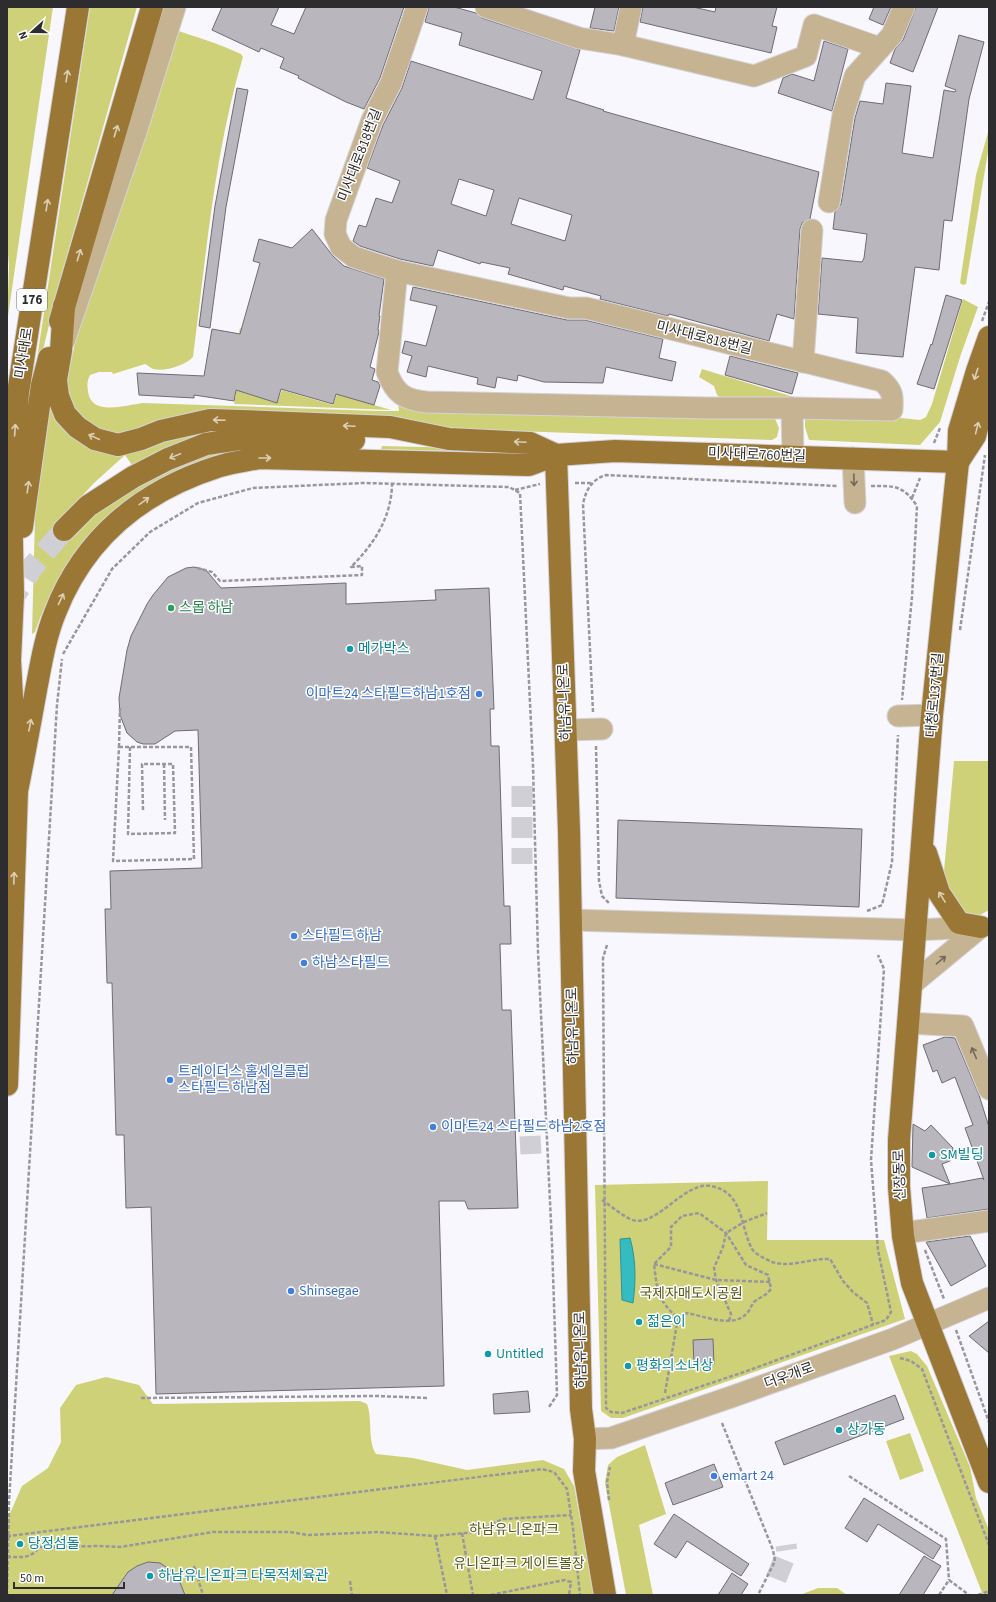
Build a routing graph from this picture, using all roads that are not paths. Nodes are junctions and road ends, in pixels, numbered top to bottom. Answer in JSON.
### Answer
{"nodes":[{"id":1,"x":62,"y":7,"type":"edge"},
{"id":2,"x":78,"y":7,"type":"edge"},
{"id":3,"x":152,"y":7,"type":"edge"},
{"id":4,"x":175,"y":7,"type":"edge"},
{"id":5,"x":417,"y":7,"type":"edge"},
{"id":6,"x":486,"y":7,"type":"edge"},
{"id":7,"x":631,"y":7,"type":"edge"},
{"id":8,"x":904,"y":7,"type":"edge"},
{"id":9,"x":623,"y":45,"type":"junction"},
{"id":10,"x":880,"y":48,"type":"junction"},
{"id":11,"x":829,"y":202,"type":"dead end"},
{"id":12,"x":812,"y":230,"type":"dead end"},
{"id":13,"x":397,"y":270,"type":"junction"},
{"id":14,"x":64,"y":306,"type":"junction"},
{"id":15,"x":989,"y":338,"type":"edge"},
{"id":16,"x":61,"y":351,"type":"junction"},
{"id":17,"x":803,"y":362,"type":"junction"},
{"id":18,"x":7,"y":376,"type":"edge"},
{"id":19,"x":989,"y":381,"type":"edge"},
{"id":20,"x":792,"y":408,"type":"junction"},
{"id":21,"x":449,"y":439,"type":"junction"},
{"id":22,"x":556,"y":455,"type":"junction"},
{"id":23,"x":793,"y":456,"type":"junction"},
{"id":24,"x":853,"y":458,"type":"junction"},
{"id":25,"x":958,"y":462,"type":"junction"},
{"id":26,"x":855,"y":503,"type":"dead end"},
{"id":27,"x":64,"y":530,"type":"tunnel mouth"},
{"id":28,"x":13,"y":595,"type":"junction"},
{"id":29,"x":932,"y":715,"type":"junction"},
{"id":30,"x":899,"y":717,"type":"road end"},
{"id":31,"x":566,"y":730,"type":"junction"},
{"id":32,"x":597,"y":730,"type":"road end"},
{"id":33,"x":17,"y":791,"type":"junction"},
{"id":34,"x":922,"y":842,"type":"junction"},
{"id":35,"x":571,"y":920,"type":"junction"},
{"id":36,"x":985,"y":924,"type":"edge"},
{"id":37,"x":916,"y":930,"type":"junction"},
{"id":38,"x":911,"y":985,"type":"junction"},
{"id":39,"x":908,"y":1023,"type":"junction"},
{"id":40,"x":7,"y":1085,"type":"edge"},
{"id":41,"x":989,"y":1090,"type":"edge"},
{"id":42,"x":989,"y":1221,"type":"edge"},
{"id":43,"x":903,"y":1233,"type":"junction"},
{"id":44,"x":989,"y":1298,"type":"edge"},
{"id":45,"x":928,"y":1325,"type":"junction"},
{"id":46,"x":585,"y":1439,"type":"junction"},
{"id":47,"x":989,"y":1482,"type":"edge"},
{"id":48,"x":605,"y":1595,"type":"edge"}],
"edges":[{"from":1,"to":18,"type":"main road","name":"미사대로","number":"176"},
{"from":28,"to":2,"type":"main road","name":"미사대로","number":"176","one_way":true},
{"from":14,"to":3,"type":"main road","one_way":true},
{"from":4,"to":16,"type":"street"},
{"from":5,"to":13,"type":"street","name":"미사대로818번길"},
{"from":6,"to":9,"type":"street"},
{"from":7,"to":9,"type":"street"},
{"from":8,"to":10,"type":"street"},
{"from":9,"to":10,"type":"street"},
{"from":10,"to":11,"type":"street"},
{"from":12,"to":17,"type":"street"},
{"from":13,"to":17,"type":"street","name":"미사대로818번길"},
{"from":13,"to":20,"type":"street","name":"미사대로818번길"},
{"from":14,"to":16,"type":"main road"},
{"from":28,"to":14,"type":"main road","one_way":true},
{"from":15,"to":25,"type":"main road","name":"대청로137번길","one_way":true},
{"from":21,"to":16,"type":"main road","one_way":true},
{"from":17,"to":20,"type":"street","name":"미사대로818번길"},
{"from":25,"to":19,"type":"main road","name":"대청로137번길","one_way":true},
{"from":20,"to":23,"type":"street"},
{"from":22,"to":21,"type":"main road","one_way":true},
{"from":21,"to":27,"type":"main road","one_way":true},
{"from":22,"to":23,"type":"main road","name":"미사대로760번길"},
{"from":22,"to":31,"type":"main road","name":"하남유니온로"},
{"from":33,"to":22,"type":"main road","one_way":true},
{"from":23,"to":24,"type":"main road","name":"미사대로760번길"},
{"from":24,"to":25,"type":"main road","name":"미사대로760번길"},
{"from":24,"to":26,"type":"street","one_way":true},
{"from":25,"to":29,"type":"main road","name":"대청로137번길"},
{"from":28,"to":33,"type":"main road","name":"미사대로","number":"176"},
{"from":29,"to":30,"type":"street"},
{"from":29,"to":34,"type":"main road","name":"대청로137번길"},
{"from":31,"to":32,"type":"street"},
{"from":31,"to":35,"type":"main road","name":"하남유니온로"},
{"from":40,"to":33,"type":"main road","name":"미사대로","number":"176","one_way":true},
{"from":36,"to":34,"type":"main road","one_way":true},
{"from":34,"to":37,"type":"main road","name":"대청로137번길"},
{"from":35,"to":37,"type":"street"},
{"from":35,"to":46,"type":"main road","name":"하남유니온로"},
{"from":36,"to":37,"type":"street"},
{"from":38,"to":36,"type":"street","one_way":true},
{"from":37,"to":38,"type":"main road","name":"신장동로"},
{"from":38,"to":39,"type":"main road","name":"신장동로"},
{"from":41,"to":39,"type":"street","one_way":true},
{"from":39,"to":43,"type":"main road","name":"신장동로"},
{"from":42,"to":43,"type":"street"},
{"from":43,"to":45,"type":"main road","name":"신장동로"},
{"from":44,"to":45,"type":"street","name":"더우개로"},
{"from":45,"to":46,"type":"street","name":"더우개로"},
{"from":45,"to":47,"type":"main road","name":"신장동로"},
{"from":46,"to":48,"type":"main road","name":"하남유니온로"}]}
